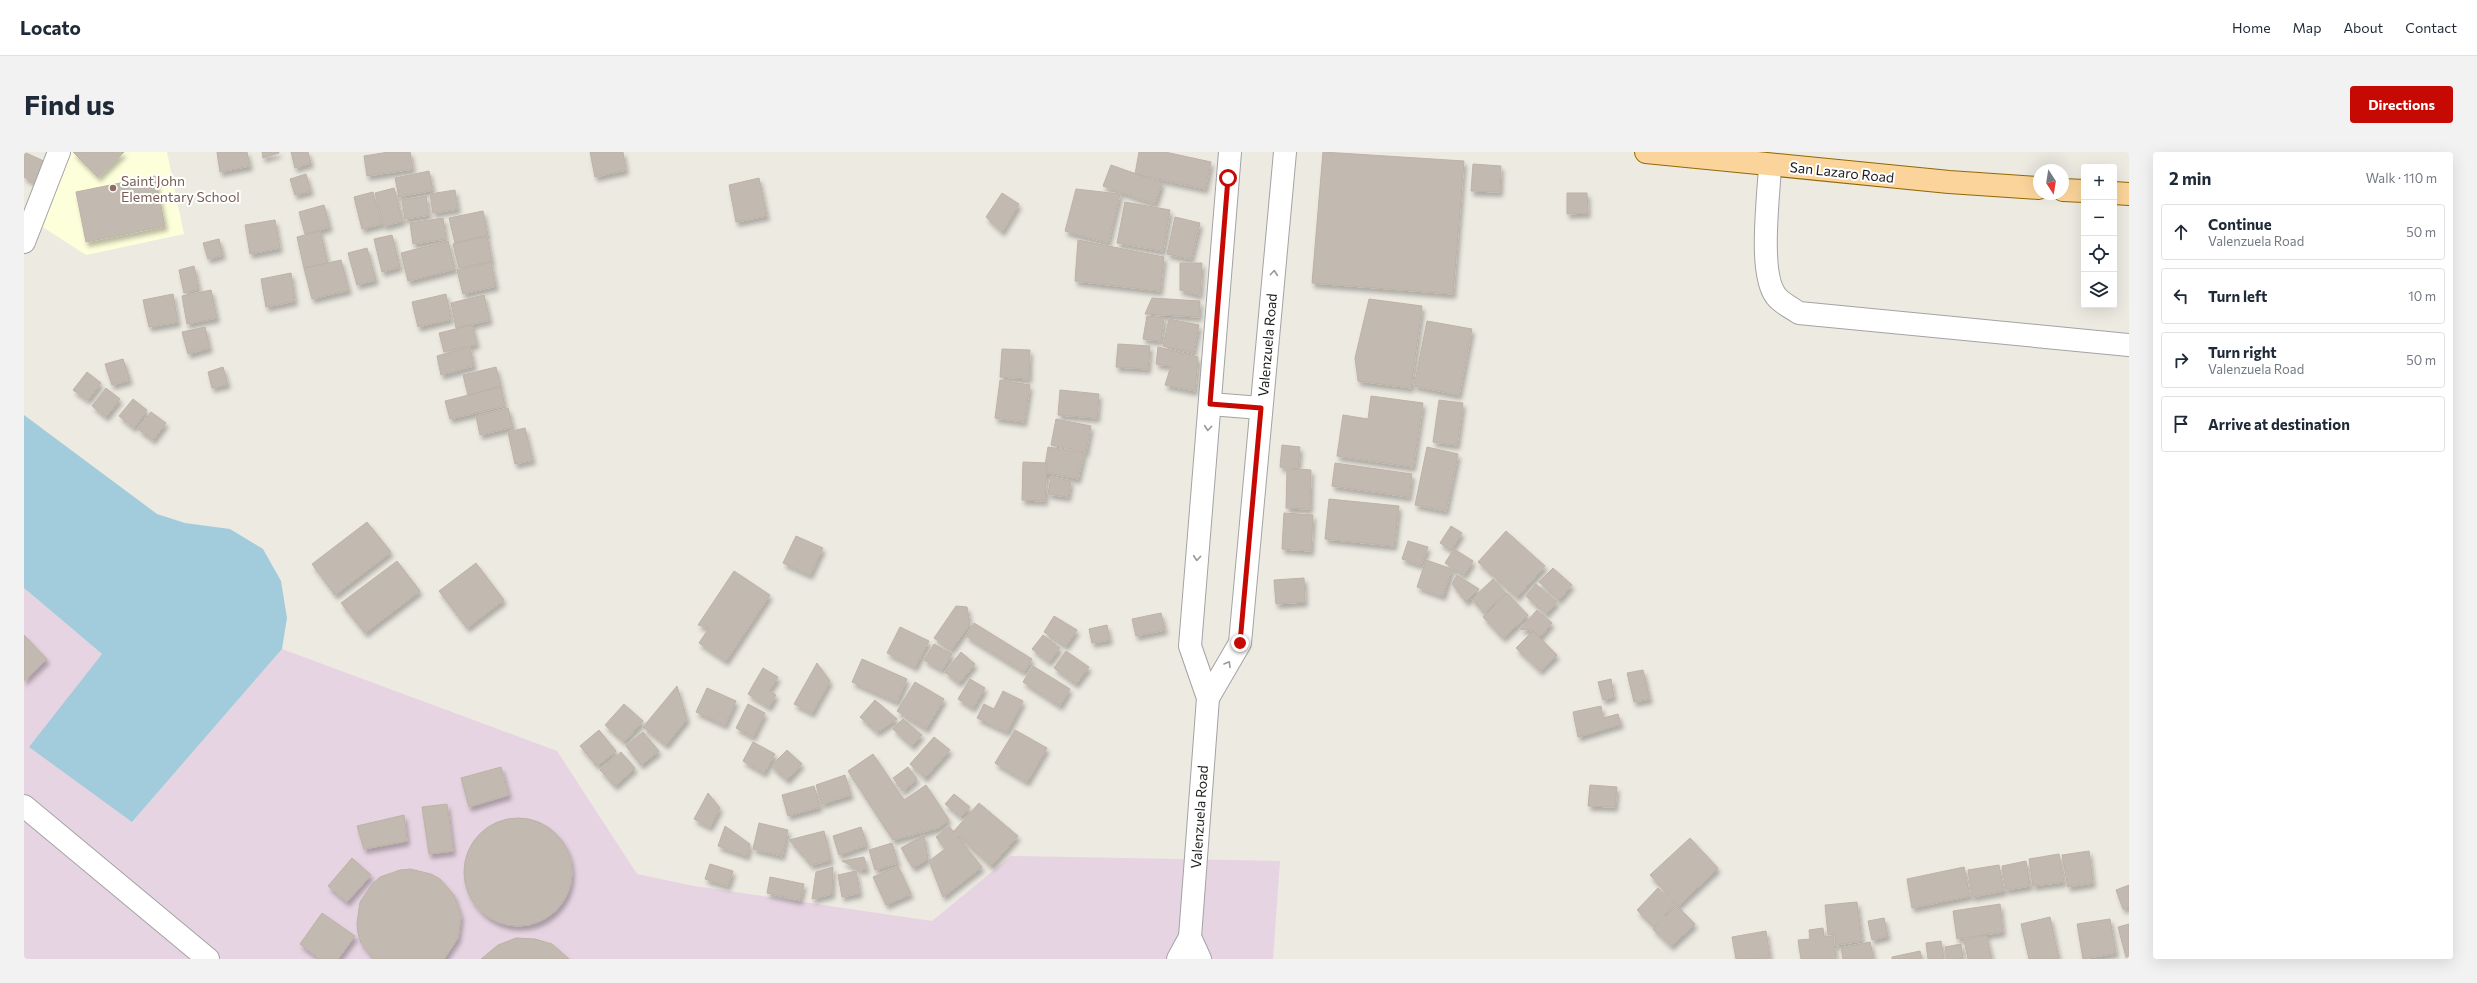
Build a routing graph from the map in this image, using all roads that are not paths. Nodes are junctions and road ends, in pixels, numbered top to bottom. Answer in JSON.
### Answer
{"nodes":[{"id":1,"x":59,"y":152,"type":"edge"},
{"id":2,"x":1230,"y":152,"type":"edge"},
{"id":3,"x":1284,"y":152,"type":"edge"},
{"id":4,"x":1646,"y":152,"type":"edge"},
{"id":5,"x":1770,"y":165,"type":"junction"},
{"id":6,"x":2033,"y":188,"type":"edge"},
{"id":7,"x":2069,"y":190,"type":"edge"},
{"id":8,"x":2081,"y":191,"type":"edge"},
{"id":9,"x":2117,"y":193,"type":"edge"},
{"id":10,"x":2129,"y":194,"type":"edge"},
{"id":11,"x":24,"y":242,"type":"edge"},
{"id":12,"x":2129,"y":345,"type":"edge"},
{"id":13,"x":1210,"y":404,"type":"junction"},
{"id":14,"x":1261,"y":408,"type":"junction"},
{"id":15,"x":1208,"y":698,"type":"junction"},
{"id":16,"x":24,"y":806,"type":"edge"},
{"id":17,"x":1190,"y":937,"type":"junction"},
{"id":18,"x":208,"y":959,"type":"edge"},
{"id":19,"x":1178,"y":959,"type":"edge"},
{"id":20,"x":1200,"y":959,"type":"edge"}],
"edges":[{"from":1,"to":11,"type":"street"},
{"from":2,"to":13,"type":"street","name":"Valenzuela Road"},
{"from":14,"to":3,"type":"street","name":"Valenzuela Road","one_way":true},
{"from":4,"to":5,"type":"main road","name":"San Lazaro Road"},
{"from":5,"to":6,"type":"main road","name":"San Lazaro Road"},
{"from":5,"to":12,"type":"street"},
{"from":7,"to":8,"type":"main road"},
{"from":9,"to":10,"type":"main road"},
{"from":13,"to":14,"type":"street"},
{"from":13,"to":15,"type":"street","name":"Valenzuela Road","one_way":true},
{"from":15,"to":14,"type":"street","name":"Valenzuela Road","one_way":true},
{"from":15,"to":17,"type":"street","name":"Valenzuela Road"},
{"from":16,"to":18,"type":"street"},
{"from":17,"to":19,"type":"street"},
{"from":17,"to":20,"type":"street"}]}
